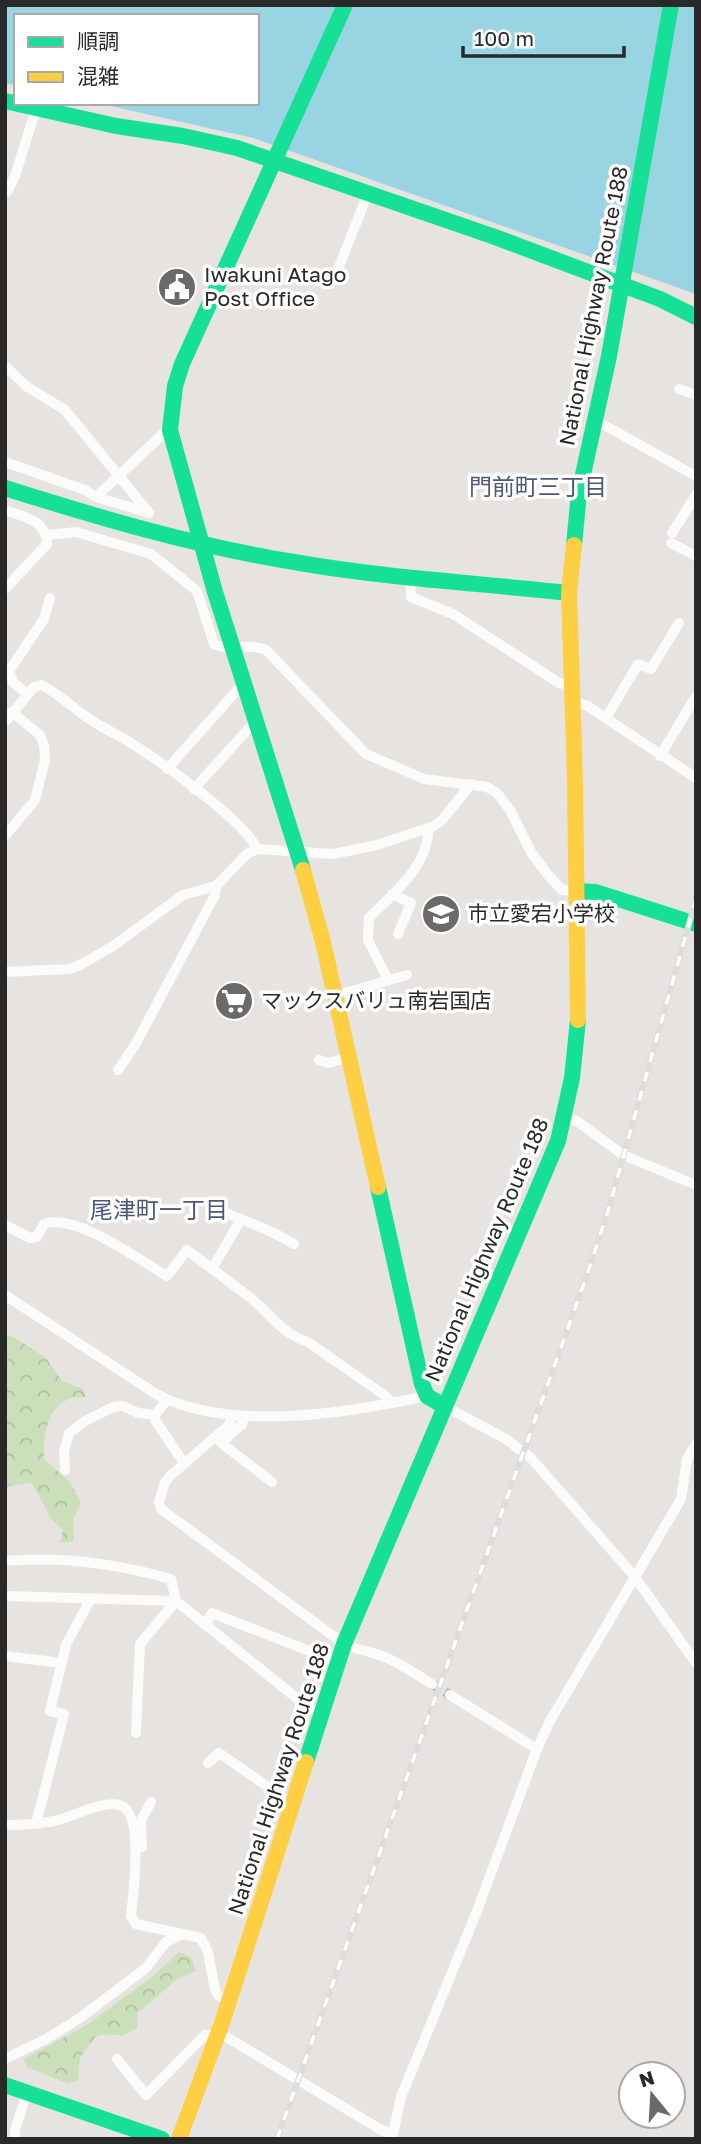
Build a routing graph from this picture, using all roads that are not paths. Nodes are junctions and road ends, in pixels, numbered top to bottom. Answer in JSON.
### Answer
{"nodes":[{"id":1,"x":345,"y":5,"type":"edge"},
{"id":2,"x":671,"y":5,"type":"edge"},
{"id":3,"x":20,"y":105,"type":"edge"},
{"id":4,"x":36,"y":109,"type":"junction"},
{"id":5,"x":277,"y":158,"type":"junction"},
{"id":6,"x":8,"y":192,"type":"dead end"},
{"id":7,"x":368,"y":193,"type":"junction"},
{"id":8,"x":337,"y":272,"type":"dead end"},
{"id":9,"x":622,"y":280,"type":"junction"},
{"id":10,"x":696,"y":317,"type":"edge"},
{"id":11,"x":5,"y":366,"type":"edge"},
{"id":12,"x":679,"y":389,"type":"dead end"},
{"id":13,"x":696,"y":395,"type":"edge"},
{"id":14,"x":595,"y":420,"type":"junction"},
{"id":15,"x":170,"y":430,"type":"junction"},
{"id":16,"x":5,"y":462,"type":"edge"},
{"id":17,"x":120,"y":476,"type":"junction"},
{"id":18,"x":696,"y":476,"type":"edge"},
{"id":19,"x":5,"y":488,"type":"edge"},
{"id":20,"x":696,"y":495,"type":"edge"},
{"id":21,"x":96,"y":497,"type":"junction"},
{"id":22,"x":5,"y":510,"type":"edge"},
{"id":23,"x":47,"y":535,"type":"junction"},
{"id":24,"x":202,"y":543,"type":"junction"},
{"id":25,"x":696,"y":556,"type":"edge"},
{"id":26,"x":410,"y":578,"type":"junction"},
{"id":27,"x":5,"y":589,"type":"edge"},
{"id":28,"x":569,"y":593,"type":"junction"},
{"id":29,"x":50,"y":598,"type":"dead end"},
{"id":30,"x":679,"y":623,"type":"dead end"},
{"id":31,"x":233,"y":645,"type":"junction"},
{"id":32,"x":245,"y":684,"type":"junction"},
{"id":33,"x":573,"y":693,"type":"junction"},
{"id":34,"x":27,"y":694,"type":"junction"},
{"id":35,"x":696,"y":696,"type":"edge"},
{"id":36,"x":12,"y":712,"type":"junction"},
{"id":37,"x":606,"y":718,"type":"junction"},
{"id":38,"x":5,"y":722,"type":"edge"},
{"id":39,"x":258,"y":724,"type":"junction"},
{"id":40,"x":660,"y":755,"type":"junction"},
{"id":41,"x":167,"y":769,"type":"junction"},
{"id":42,"x":696,"y":778,"type":"edge"},
{"id":43,"x":471,"y":784,"type":"junction"},
{"id":44,"x":194,"y":789,"type":"junction"},
{"id":45,"x":428,"y":829,"type":"junction"},
{"id":46,"x":5,"y":835,"type":"edge"},
{"id":47,"x":257,"y":849,"type":"junction"},
{"id":48,"x":298,"y":852,"type":"junction"},
{"id":49,"x":216,"y":886,"type":"junction"},
{"id":50,"x":577,"y":891,"type":"junction"},
{"id":51,"x":392,"y":894,"type":"junction"},
{"id":52,"x":696,"y":924,"type":"edge"},
{"id":53,"x":398,"y":934,"type":"dead end"},
{"id":54,"x":5,"y":972,"type":"edge"},
{"id":55,"x":407,"y":975,"type":"dead end"},
{"id":56,"x":388,"y":980,"type":"junction"},
{"id":57,"x":334,"y":996,"type":"junction"},
{"id":58,"x":347,"y":1058,"type":"junction"},
{"id":59,"x":319,"y":1060,"type":"dead end"},
{"id":60,"x":118,"y":1070,"type":"dead end"},
{"id":61,"x":565,"y":1119,"type":"junction"},
{"id":62,"x":696,"y":1185,"type":"edge"},
{"id":63,"x":219,"y":1210,"type":"dead end"},
{"id":64,"x":241,"y":1219,"type":"junction"},
{"id":65,"x":5,"y":1225,"type":"edge"},
{"id":66,"x":294,"y":1244,"type":"dead end"},
{"id":67,"x":212,"y":1269,"type":"junction"},
{"id":68,"x":5,"y":1295,"type":"edge"},
{"id":69,"x":427,"y":1396,"type":"junction"},
{"id":70,"x":167,"y":1400,"type":"junction"},
{"id":71,"x":391,"y":1404,"type":"junction"},
{"id":72,"x":444,"y":1406,"type":"junction"},
{"id":73,"x":155,"y":1415,"type":"junction"},
{"id":74,"x":232,"y":1416,"type":"junction"},
{"id":75,"x":244,"y":1416,"type":"junction"},
{"id":76,"x":696,"y":1444,"type":"edge"},
{"id":77,"x":184,"y":1463,"type":"junction"},
{"id":78,"x":65,"y":1470,"type":"dead end"},
{"id":79,"x":272,"y":1482,"type":"dead end"},
{"id":80,"x":5,"y":1561,"type":"edge"},
{"id":81,"x":635,"y":1577,"type":"junction"},
{"id":82,"x":5,"y":1596,"type":"edge"},
{"id":83,"x":91,"y":1598,"type":"junction"},
{"id":84,"x":176,"y":1601,"type":"junction"},
{"id":85,"x":205,"y":1625,"type":"junction"},
{"id":86,"x":344,"y":1644,"type":"junction"},
{"id":87,"x":5,"y":1656,"type":"edge"},
{"id":88,"x":338,"y":1662,"type":"junction"},
{"id":89,"x":62,"y":1663,"type":"junction"},
{"id":90,"x":696,"y":1663,"type":"edge"},
{"id":91,"x":432,"y":1684,"type":"tunnel mouth"},
{"id":92,"x":450,"y":1695,"type":"tunnel mouth"},
{"id":93,"x":321,"y":1713,"type":"junction"},
{"id":94,"x":136,"y":1733,"type":"dead end"},
{"id":95,"x":537,"y":1749,"type":"junction"},
{"id":96,"x":208,"y":1763,"type":"dead end"},
{"id":97,"x":151,"y":1801,"type":"dead end"},
{"id":98,"x":293,"y":1804,"type":"junction"},
{"id":99,"x":36,"y":1824,"type":"junction"},
{"id":100,"x":5,"y":1825,"type":"edge"},
{"id":101,"x":137,"y":1855,"type":"junction"},
{"id":102,"x":182,"y":1934,"type":"junction"},
{"id":103,"x":229,"y":2002,"type":"junction"},
{"id":104,"x":218,"y":2034,"type":"junction"},
{"id":105,"x":5,"y":2059,"type":"edge"},
{"id":106,"x":117,"y":2059,"type":"dead end"},
{"id":107,"x":5,"y":2085,"type":"edge"},
{"id":108,"x":27,"y":2092,"type":"junction"},
{"id":109,"x":393,"y":2136,"type":"edge"},
{"id":110,"x":15,"y":2139,"type":"edge"},
{"id":111,"x":162,"y":2139,"type":"edge"},
{"id":112,"x":179,"y":2139,"type":"edge"}],
"edges":[{"from":1,"to":5,"type":"main road"},
{"from":2,"to":9,"type":"main road","name":"National Highway Route 188"},
{"from":3,"to":4,"type":"main road"},
{"from":4,"to":5,"type":"main road"},
{"from":4,"to":6,"type":"street"},
{"from":5,"to":7,"type":"main road"},
{"from":5,"to":15,"type":"main road"},
{"from":7,"to":8,"type":"street"},
{"from":7,"to":9,"type":"main road"},
{"from":9,"to":10,"type":"main road"},
{"from":9,"to":14,"type":"main road","name":"National Highway Route 188"},
{"from":11,"to":17,"type":"street"},
{"from":12,"to":13,"type":"street"},
{"from":14,"to":18,"type":"street"},
{"from":14,"to":28,"type":"main road","name":"National Highway Route 188"},
{"from":15,"to":17,"type":"street"},
{"from":15,"to":24,"type":"main road"},
{"from":16,"to":21,"type":"street"},
{"from":17,"to":21,"type":"street"},
{"from":17,"to":21,"type":"street"},
{"from":19,"to":24,"type":"main road"},
{"from":20,"to":25,"type":"street"},
{"from":22,"to":23,"type":"street"},
{"from":23,"to":27,"type":"street"},
{"from":23,"to":31,"type":"street"},
{"from":24,"to":26,"type":"main road"},
{"from":24,"to":31,"type":"main road"},
{"from":26,"to":28,"type":"main road"},
{"from":26,"to":33,"type":"street"},
{"from":28,"to":33,"type":"main road","name":"National Highway Route 188"},
{"from":29,"to":34,"type":"street"},
{"from":30,"to":37,"type":"street"},
{"from":31,"to":32,"type":"main road"},
{"from":31,"to":43,"type":"street"},
{"from":32,"to":39,"type":"main road"},
{"from":32,"to":41,"type":"street"},
{"from":33,"to":37,"type":"street"},
{"from":33,"to":50,"type":"main road","name":"National Highway Route 188"},
{"from":34,"to":36,"type":"street"},
{"from":34,"to":41,"type":"street"},
{"from":35,"to":40,"type":"street"},
{"from":36,"to":38,"type":"street"},
{"from":36,"to":46,"type":"street"},
{"from":37,"to":40,"type":"street"},
{"from":39,"to":44,"type":"street"},
{"from":39,"to":48,"type":"main road"},
{"from":40,"to":42,"type":"street"},
{"from":41,"to":44,"type":"street"},
{"from":43,"to":45,"type":"street"},
{"from":43,"to":50,"type":"street"},
{"from":44,"to":47,"type":"street"},
{"from":45,"to":48,"type":"street"},
{"from":45,"to":51,"type":"street"},
{"from":47,"to":48,"type":"street"},
{"from":47,"to":49,"type":"street"},
{"from":48,"to":57,"type":"main road"},
{"from":49,"to":54,"type":"street"},
{"from":49,"to":60,"type":"street"},
{"from":50,"to":52,"type":"main road"},
{"from":50,"to":61,"type":"main road","name":"National Highway Route 188"},
{"from":51,"to":53,"type":"street"},
{"from":51,"to":56,"type":"street"},
{"from":55,"to":56,"type":"street"},
{"from":56,"to":57,"type":"street"},
{"from":57,"to":58,"type":"main road"},
{"from":58,"to":59,"type":"street"},
{"from":58,"to":69,"type":"main road"},
{"from":61,"to":62,"type":"street"},
{"from":61,"to":72,"type":"main road","name":"National Highway Route 188"},
{"from":63,"to":64,"type":"street"},
{"from":64,"to":66,"type":"street"},
{"from":64,"to":67,"type":"street"},
{"from":65,"to":67,"type":"street"},
{"from":67,"to":71,"type":"street"},
{"from":68,"to":70,"type":"street"},
{"from":69,"to":71,"type":"street"},
{"from":69,"to":72,"type":"main road"},
{"from":70,"to":73,"type":"street"},
{"from":70,"to":74,"type":"street"},
{"from":71,"to":75,"type":"street"},
{"from":72,"to":81,"type":"street"},
{"from":72,"to":86,"type":"main road","name":"National Highway Route 188"},
{"from":73,"to":77,"type":"street"},
{"from":73,"to":78,"type":"street"},
{"from":74,"to":75,"type":"street"},
{"from":74,"to":77,"type":"street"},
{"from":75,"to":79,"type":"street"},
{"from":76,"to":81,"type":"street"},
{"from":77,"to":86,"type":"street"},
{"from":80,"to":84,"type":"street"},
{"from":81,"to":90,"type":"street"},
{"from":81,"to":95,"type":"street"},
{"from":82,"to":83,"type":"street"},
{"from":83,"to":84,"type":"street"},
{"from":83,"to":89,"type":"street"},
{"from":84,"to":85,"type":"street"},
{"from":84,"to":94,"type":"street"},
{"from":85,"to":88,"type":"street"},
{"from":85,"to":93,"type":"street"},
{"from":86,"to":88,"type":"main road","name":"National Highway Route 188"},
{"from":86,"to":91,"type":"street"},
{"from":87,"to":89,"type":"street"},
{"from":88,"to":93,"type":"main road","name":"National Highway Route 188"},
{"from":89,"to":99,"type":"street"},
{"from":92,"to":95,"type":"street"},
{"from":93,"to":98,"type":"main road","name":"National Highway Route 188"},
{"from":95,"to":109,"type":"street"},
{"from":96,"to":98,"type":"street"},
{"from":97,"to":101,"type":"street"},
{"from":98,"to":103,"type":"main road","name":"National Highway Route 188"},
{"from":99,"to":100,"type":"street"},
{"from":99,"to":101,"type":"street"},
{"from":101,"to":102,"type":"street"},
{"from":102,"to":103,"type":"street"},
{"from":102,"to":105,"type":"street"},
{"from":103,"to":104,"type":"main road","name":"National Highway Route 188"},
{"from":104,"to":106,"type":"street"},
{"from":104,"to":109,"type":"street"},
{"from":104,"to":112,"type":"main road","name":"National Highway Route 188"},
{"from":107,"to":108,"type":"main road"},
{"from":108,"to":110,"type":"street"},
{"from":108,"to":111,"type":"main road"}]}
